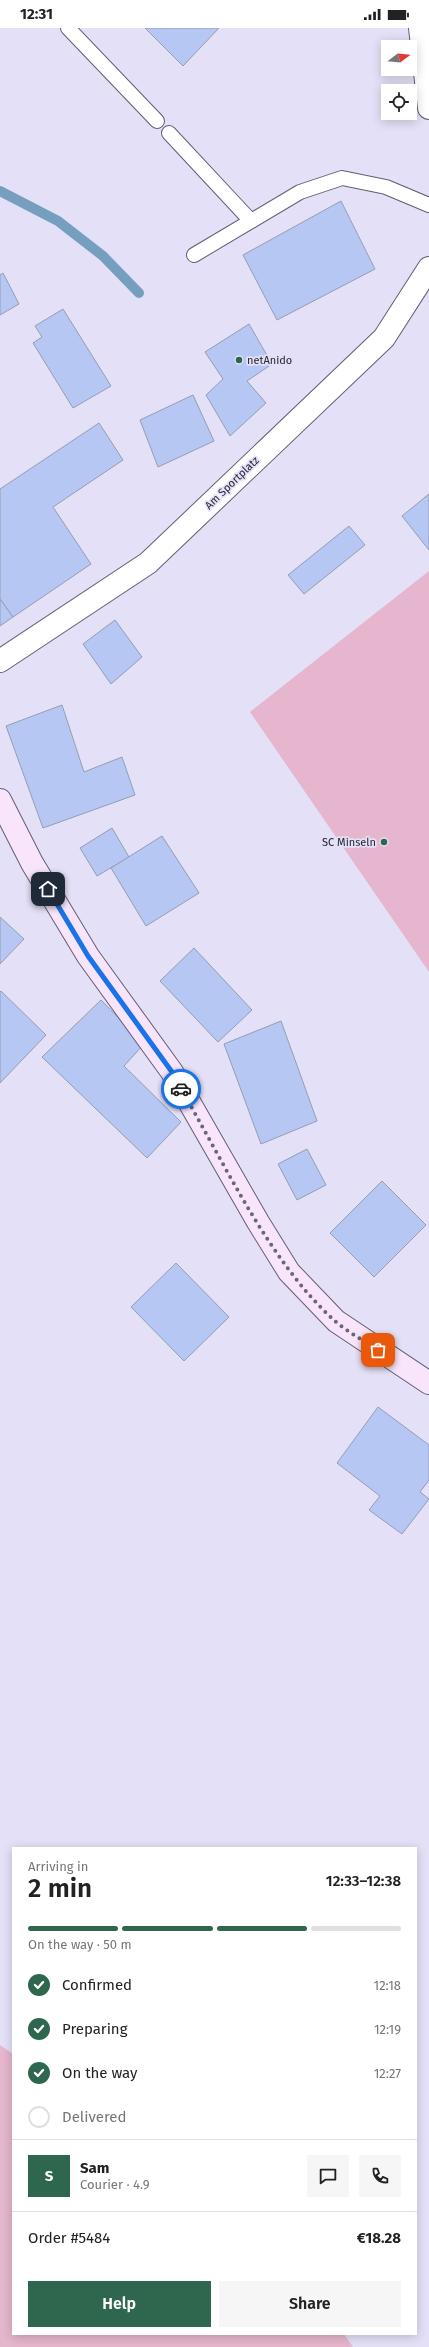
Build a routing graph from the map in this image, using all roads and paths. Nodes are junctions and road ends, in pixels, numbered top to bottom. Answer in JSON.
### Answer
{"nodes":[{"id":1,"x":68,"y":28,"type":"edge"},
{"id":2,"x":420,"y":28,"type":"edge"},
{"id":3,"x":429,"y":108,"type":"edge"},
{"id":4,"x":157,"y":121,"type":"dead end"},
{"id":5,"x":169,"y":133,"type":"dead end"},
{"id":6,"x":429,"y":205,"type":"edge"},
{"id":7,"x":251,"y":221,"type":"junction"},
{"id":8,"x":194,"y":255,"type":"dead end"},
{"id":9,"x":429,"y":268,"type":"edge"},
{"id":10,"x":0,"y":661,"type":"edge"},
{"id":11,"x":0,"y":800,"type":"edge"},
{"id":12,"x":429,"y":1384,"type":"edge"}],
"edges":[{"from":1,"to":4,"type":"lane"},
{"from":2,"to":3,"type":"street"},
{"from":5,"to":7,"type":"lane"},
{"from":6,"to":7,"type":"lane"},
{"from":7,"to":8,"type":"lane"},
{"from":9,"to":10,"type":"street","name":"Am Sportplatz"},
{"from":11,"to":12,"type":"street"}]}
